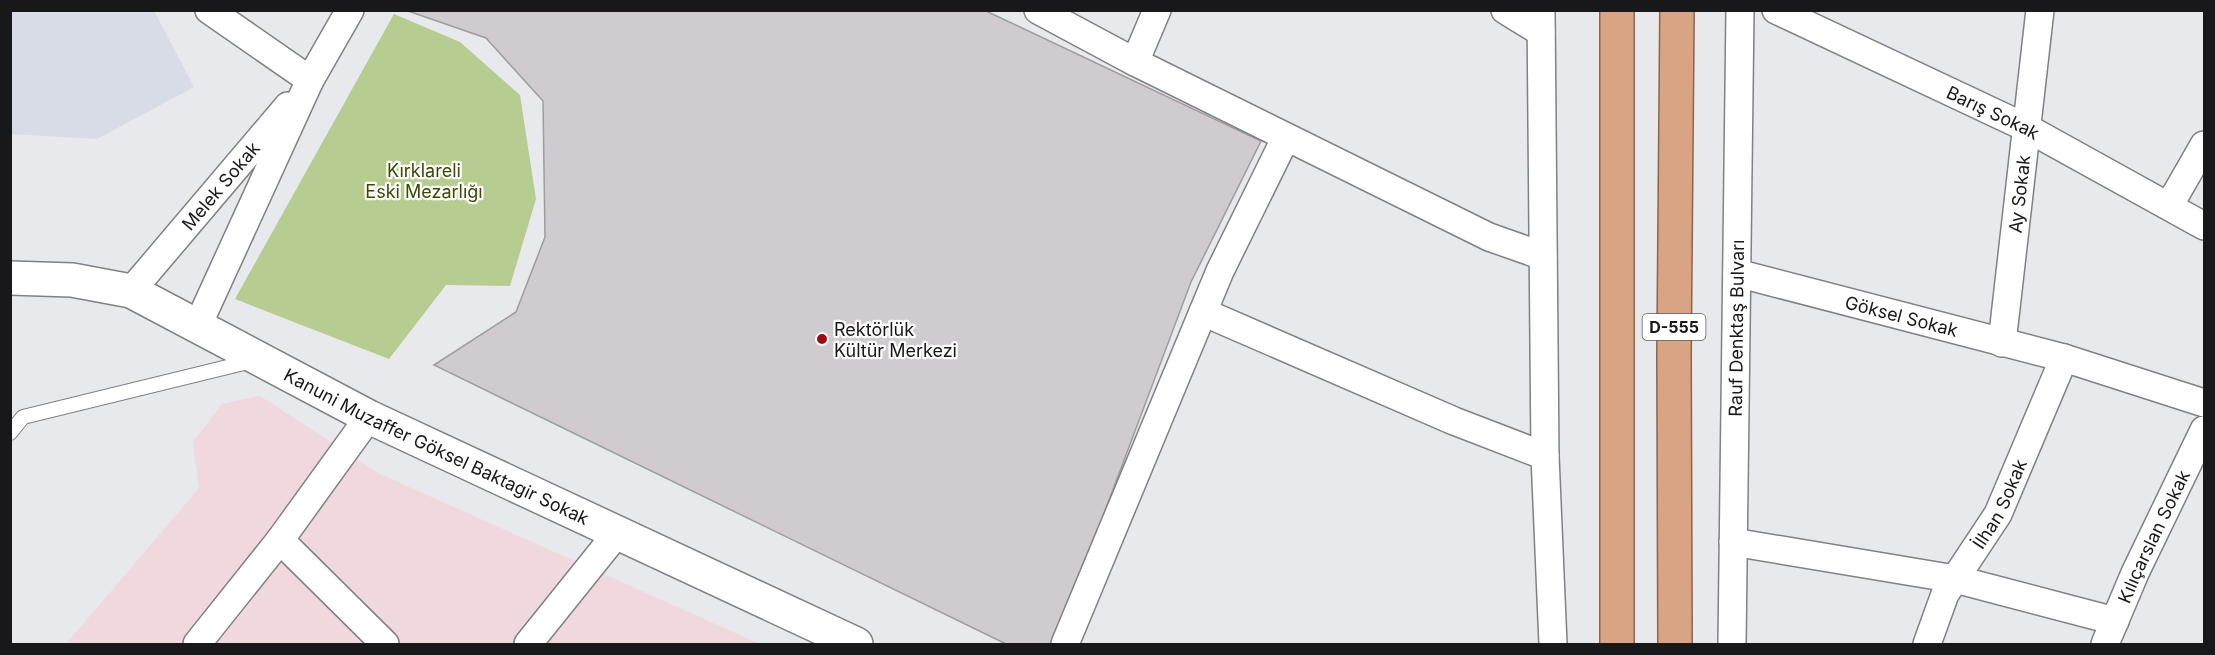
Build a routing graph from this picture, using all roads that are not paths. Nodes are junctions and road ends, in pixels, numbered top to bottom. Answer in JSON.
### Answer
{"nodes":[{"id":1,"x":209,"y":10,"type":"edge"},
{"id":2,"x":350,"y":10,"type":"edge"},
{"id":3,"x":1038,"y":10,"type":"edge"},
{"id":4,"x":1157,"y":10,"type":"edge"},
{"id":5,"x":1505,"y":10,"type":"edge"},
{"id":6,"x":1617,"y":10,"type":"edge"},
{"id":7,"x":1677,"y":10,"type":"edge"},
{"id":8,"x":1740,"y":10,"type":"edge"},
{"id":9,"x":1776,"y":10,"type":"edge"},
{"id":10,"x":2040,"y":10,"type":"edge"},
{"id":11,"x":1541,"y":21,"type":"edge"},
{"id":12,"x":1136,"y":62,"type":"junction"},
{"id":13,"x":310,"y":80,"type":"junction"},
{"id":14,"x":2026,"y":128,"type":"junction"},
{"id":15,"x":1286,"y":137,"type":"junction"},
{"id":16,"x":2205,"y":145,"type":"edge"},
{"id":17,"x":2169,"y":206,"type":"junction"},
{"id":18,"x":2205,"y":226,"type":"edge"},
{"id":19,"x":1543,"y":256,"type":"junction"},
{"id":20,"x":1737,"y":273,"type":"junction"},
{"id":21,"x":10,"y":278,"type":"edge"},
{"id":22,"x":131,"y":291,"type":"junction"},
{"id":23,"x":1203,"y":312,"type":"junction"},
{"id":24,"x":198,"y":325,"type":"junction"},
{"id":25,"x":2002,"y":343,"type":"junction"},
{"id":26,"x":262,"y":358,"type":"junction"},
{"id":27,"x":2064,"y":358,"type":"junction"},
{"id":28,"x":2205,"y":403,"type":"edge"},
{"id":29,"x":369,"y":417,"type":"junction"},
{"id":30,"x":2205,"y":430,"type":"edge"},
{"id":31,"x":10,"y":433,"type":"edge"},
{"id":32,"x":1545,"y":456,"type":"junction"},
{"id":33,"x":618,"y":532,"type":"junction"},
{"id":34,"x":280,"y":540,"type":"junction"},
{"id":35,"x":1733,"y":542,"type":"junction"},
{"id":36,"x":1955,"y":579,"type":"junction"},
{"id":37,"x":2110,"y":633,"type":"edge"},
{"id":38,"x":836,"y":640,"type":"edge"},
{"id":39,"x":197,"y":645,"type":"edge"},
{"id":40,"x":386,"y":645,"type":"edge"},
{"id":41,"x":528,"y":645,"type":"edge"},
{"id":42,"x":1065,"y":645,"type":"edge"},
{"id":43,"x":1553,"y":645,"type":"edge"},
{"id":44,"x":1617,"y":645,"type":"edge"},
{"id":45,"x":1675,"y":645,"type":"edge"},
{"id":46,"x":1732,"y":645,"type":"edge"},
{"id":47,"x":1927,"y":645,"type":"edge"}],
"edges":[{"from":1,"to":13,"type":"street"},
{"from":2,"to":13,"type":"street","name":"Melek Sokak"},
{"from":3,"to":12,"type":"street"},
{"from":4,"to":12,"type":"street"},
{"from":5,"to":11,"type":"street"},
{"from":6,"to":44,"type":"highway","number":"D-555"},
{"from":7,"to":45,"type":"highway","number":"D-555"},
{"from":8,"to":20,"type":"street","name":"Rauf Denktaş Bulvarı"},
{"from":9,"to":14,"type":"street","name":"Barış Sokak"},
{"from":10,"to":14,"type":"street","name":"Ay Sokak"},
{"from":11,"to":19,"type":"street"},
{"from":12,"to":15,"type":"street"},
{"from":13,"to":22,"type":"street","name":"Melek Sokak"},
{"from":13,"to":24,"type":"street","name":"Melek Sokak"},
{"from":14,"to":17,"type":"street","name":"Barış Sokak"},
{"from":14,"to":25,"type":"street","name":"Ay Sokak"},
{"from":15,"to":19,"type":"street"},
{"from":15,"to":23,"type":"street"},
{"from":16,"to":17,"type":"street"},
{"from":17,"to":18,"type":"street","name":"Barış Sokak"},
{"from":19,"to":32,"type":"street"},
{"from":20,"to":25,"type":"street","name":"Göksel Sokak"},
{"from":20,"to":35,"type":"street","name":"Rauf Denktaş Bulvarı"},
{"from":21,"to":22,"type":"street","name":"Kanuni Muzaffer Göksel Baktagir Sokak"},
{"from":22,"to":24,"type":"street","name":"Kanuni Muzaffer Göksel Baktagir Sokak"},
{"from":23,"to":32,"type":"street"},
{"from":23,"to":42,"type":"street"},
{"from":24,"to":26,"type":"street","name":"Kanuni Muzaffer Göksel Baktagir Sokak"},
{"from":25,"to":27,"type":"street","name":"Göksel Sokak"},
{"from":26,"to":29,"type":"street","name":"Kanuni Muzaffer Göksel Baktagir Sokak"},
{"from":26,"to":31,"type":"lane"},
{"from":27,"to":28,"type":"street","name":"Göksel Sokak"},
{"from":27,"to":36,"type":"street","name":"İlhan Sokak"},
{"from":29,"to":33,"type":"street","name":"Kanuni Muzaffer Göksel Baktagir Sokak"},
{"from":29,"to":34,"type":"street"},
{"from":30,"to":37,"type":"street","name":"Kılıçarslan Sokak"},
{"from":32,"to":43,"type":"street"},
{"from":33,"to":38,"type":"street","name":"Kanuni Muzaffer Göksel Baktagir Sokak"},
{"from":33,"to":41,"type":"street"},
{"from":34,"to":39,"type":"street"},
{"from":34,"to":40,"type":"street"},
{"from":35,"to":36,"type":"street"},
{"from":35,"to":46,"type":"street","name":"Rauf Denktaş Bulvarı"},
{"from":36,"to":37,"type":"street"},
{"from":36,"to":47,"type":"street","name":"İlhan Sokak"}]}
